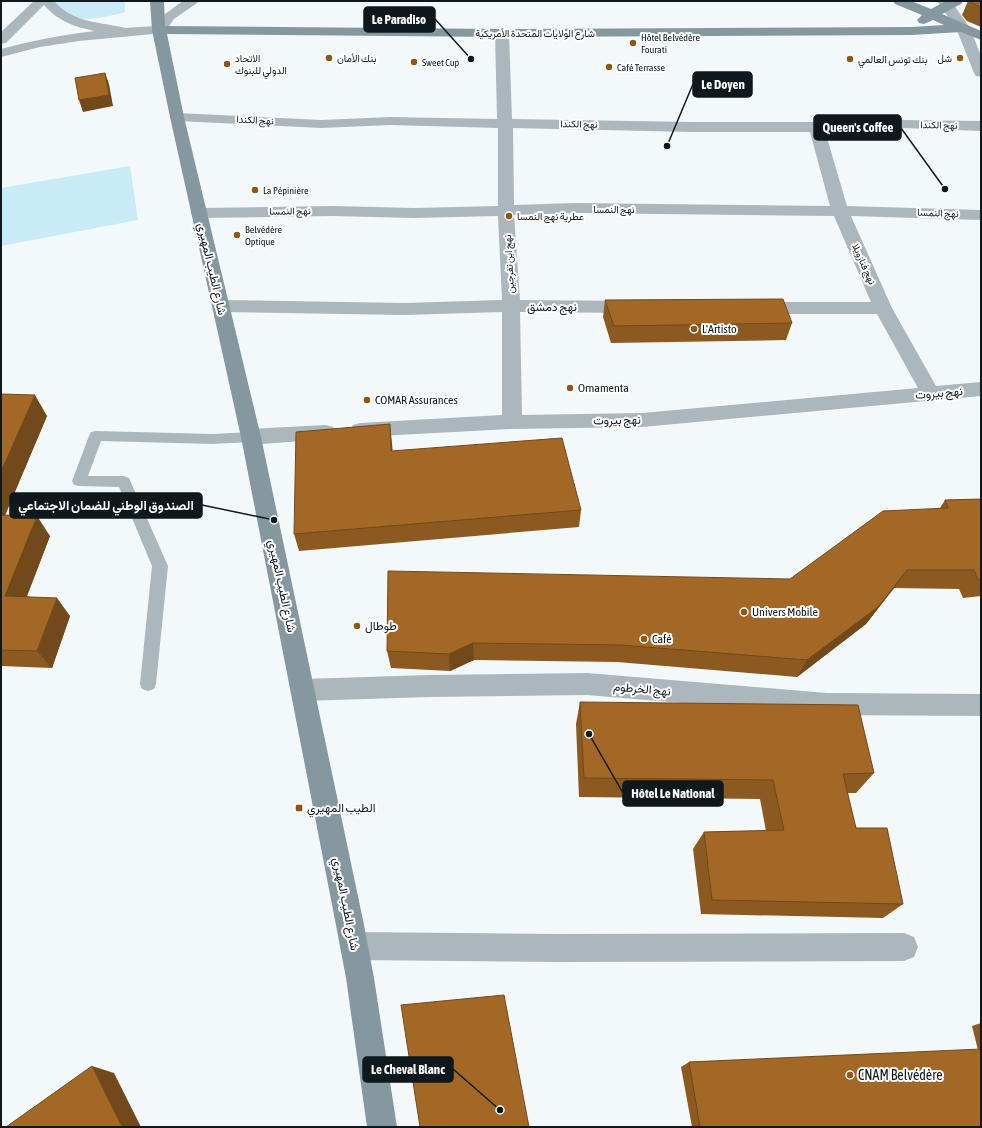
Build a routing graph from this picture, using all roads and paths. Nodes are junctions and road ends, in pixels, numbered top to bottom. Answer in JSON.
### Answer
{"nodes":[{"id":1,"x":41,"y":1,"type":"edge"},
{"id":2,"x":47,"y":1,"type":"edge"},
{"id":3,"x":157,"y":1,"type":"edge"},
{"id":4,"x":193,"y":1,"type":"edge"},
{"id":5,"x":900,"y":1,"type":"edge"},
{"id":6,"x":949,"y":3,"type":"edge"},
{"id":7,"x":932,"y":14,"type":"junction"},
{"id":8,"x":963,"y":28,"type":"junction"},
{"id":9,"x":159,"y":30,"type":"junction"},
{"id":10,"x":122,"y":31,"type":"junction"},
{"id":11,"x":912,"y":31,"type":"junction"},
{"id":12,"x":502,"y":33,"type":"junction"},
{"id":13,"x":981,"y":36,"type":"edge"},
{"id":14,"x":1,"y":40,"type":"edge"},
{"id":15,"x":1,"y":54,"type":"edge"},
{"id":16,"x":981,"y":73,"type":"edge"},
{"id":17,"x":177,"y":117,"type":"junction"},
{"id":18,"x":505,"y":123,"type":"junction"},
{"id":19,"x":981,"y":126,"type":"edge"},
{"id":20,"x":816,"y":127,"type":"junction"},
{"id":21,"x":506,"y":210,"type":"junction"},
{"id":22,"x":840,"y":211,"type":"junction"},
{"id":23,"x":199,"y":213,"type":"junction"},
{"id":24,"x":981,"y":215,"type":"edge"},
{"id":25,"x":221,"y":306,"type":"junction"},
{"id":26,"x":511,"y":306,"type":"junction"},
{"id":27,"x":649,"y":307,"type":"edge"},
{"id":28,"x":742,"y":308,"type":"edge"},
{"id":29,"x":883,"y":308,"type":"junction"},
{"id":30,"x":981,"y":389,"type":"edge"},
{"id":31,"x":931,"y":394,"type":"junction"},
{"id":32,"x":512,"y":422,"type":"junction"},
{"id":33,"x":251,"y":437,"type":"junction"},
{"id":34,"x":148,"y":684,"type":"dead end"},
{"id":35,"x":303,"y":690,"type":"junction"},
{"id":36,"x":981,"y":705,"type":"edge"},
{"id":37,"x":354,"y":946,"type":"junction"},
{"id":38,"x":904,"y":947,"type":"dead end"},
{"id":39,"x":382,"y":1127,"type":"edge"}],
"edges":[{"from":1,"to":14,"type":"street"},
{"from":2,"to":10,"type":"street"},
{"from":3,"to":9,"type":"main road","name":"شارع الطيب المهيري"},
{"from":4,"to":9,"type":"street"},
{"from":5,"to":7,"type":"main road"},
{"from":6,"to":7,"type":"main road"},
{"from":6,"to":8,"type":"street"},
{"from":7,"to":8,"type":"main road"},
{"from":7,"to":11,"type":"main road"},
{"from":8,"to":11,"type":"main road","name":"شارع الولايات المتحدة الأمريكية"},
{"from":8,"to":13,"type":"main road"},
{"from":8,"to":16,"type":"street"},
{"from":9,"to":10,"type":"street"},
{"from":9,"to":12,"type":"main road","name":"شارع الولايات المتحدة الأمريكية"},
{"from":9,"to":17,"type":"main road","name":"شارع الطيب المهيري"},
{"from":10,"to":15,"type":"street"},
{"from":11,"to":12,"type":"main road","name":"شارع الولايات المتحدة الأمريكية"},
{"from":12,"to":18,"type":"street","name":"نهج ابن تفرجين"},
{"from":17,"to":18,"type":"street","name":"نهج الكندا"},
{"from":17,"to":23,"type":"main road","name":"شارع الطيب المهيري"},
{"from":18,"to":20,"type":"street","name":"نهج الكندا"},
{"from":18,"to":21,"type":"street","name":"نهج ابن تفرجين"},
{"from":19,"to":20,"type":"street","name":"نهج الكندا"},
{"from":20,"to":22,"type":"street","name":"نهج فنازويلا"},
{"from":21,"to":22,"type":"street","name":"نهج النمسا"},
{"from":21,"to":23,"type":"street","name":"نهج النمسا"},
{"from":21,"to":26,"type":"street","name":"نهج ابن تفرجين"},
{"from":22,"to":24,"type":"street","name":"نهج النمسا"},
{"from":22,"to":29,"type":"street","name":"نهج فنازويلا"},
{"from":23,"to":25,"type":"main road","name":"شارع الطيب المهيري"},
{"from":25,"to":26,"type":"street","name":"نهج دمشق"},
{"from":25,"to":33,"type":"main road","name":"شارع الطيب المهيري"},
{"from":26,"to":27,"type":"street","name":"نهج دمشق"},
{"from":26,"to":32,"type":"street","name":"نهج ابن تفرجين"},
{"from":28,"to":29,"type":"street"},
{"from":29,"to":31,"type":"street","name":"نهج فنازويلا"},
{"from":30,"to":31,"type":"street","name":"نهج بيروت"},
{"from":31,"to":32,"type":"street","name":"نهج بيروت"},
{"from":32,"to":33,"type":"street","name":"نهج بيروت"},
{"from":33,"to":34,"type":"lane"},
{"from":33,"to":35,"type":"main road","name":"شارع الطيب المهيري"},
{"from":35,"to":36,"type":"street","name":"نهج الخرطوم"},
{"from":35,"to":37,"type":"main road","name":"شارع الطيب المهيري"},
{"from":37,"to":38,"type":"street"},
{"from":37,"to":39,"type":"main road","name":"شارع الطيب المهيري"}]}
